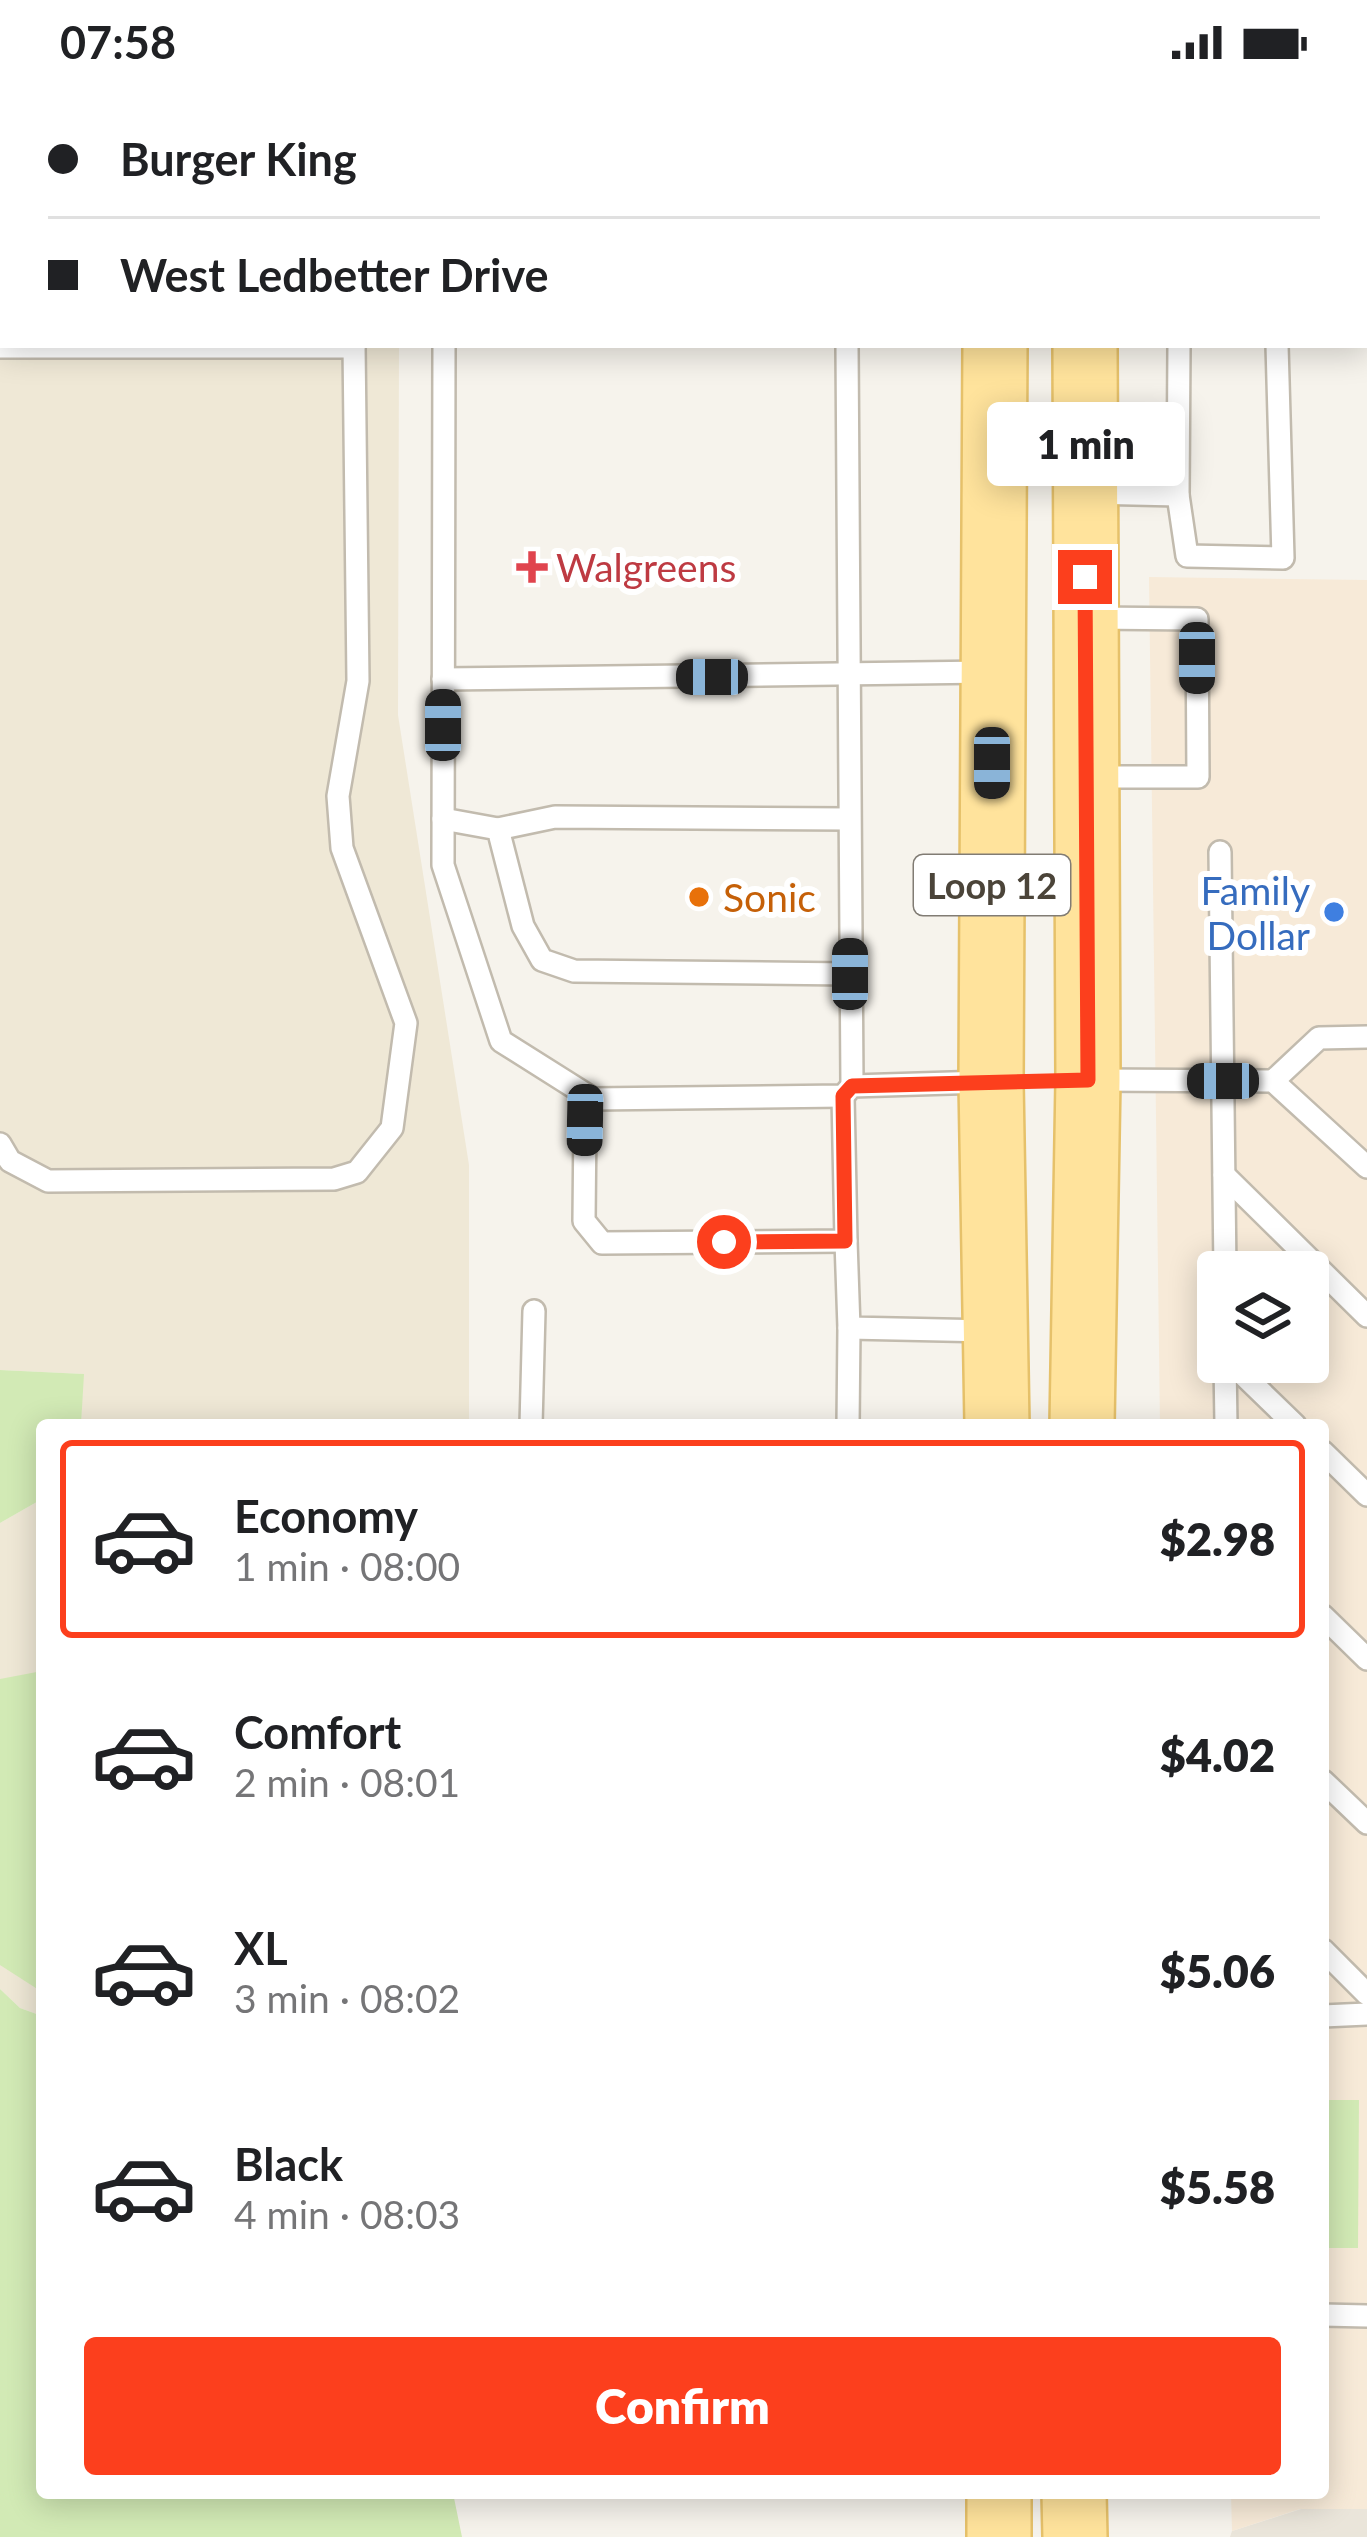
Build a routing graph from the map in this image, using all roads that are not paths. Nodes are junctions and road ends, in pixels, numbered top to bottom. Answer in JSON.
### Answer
{"nodes":[{"id":1,"x":354,"y":348,"type":"edge"},
{"id":2,"x":444,"y":348,"type":"edge"},
{"id":3,"x":847,"y":348,"type":"edge"},
{"id":4,"x":995,"y":348,"type":"edge"},
{"id":5,"x":1085,"y":348,"type":"edge"},
{"id":6,"x":1179,"y":348,"type":"edge"},
{"id":7,"x":1277,"y":348,"type":"edge"},
{"id":8,"x":1085,"y":493,"type":"junction"},
{"id":9,"x":1178,"y":495,"type":"junction"},
{"id":10,"x":1085,"y":618,"type":"junction"},
{"id":11,"x":992,"y":672,"type":"junction"},
{"id":12,"x":847,"y":676,"type":"junction"},
{"id":13,"x":443,"y":679,"type":"junction"},
{"id":14,"x":1086,"y":777,"type":"junction"},
{"id":15,"x":443,"y":819,"type":"junction"},
{"id":16,"x":849,"y":819,"type":"junction"},
{"id":17,"x":498,"y":829,"type":"junction"},
{"id":18,"x":1220,"y":852,"type":"dead end"},
{"id":19,"x":850,"y":974,"type":"junction"},
{"id":20,"x":1367,"y":1037,"type":"edge"},
{"id":21,"x":1088,"y":1080,"type":"junction"},
{"id":22,"x":1223,"y":1081,"type":"junction"},
{"id":23,"x":1273,"y":1081,"type":"junction"},
{"id":24,"x":991,"y":1082,"type":"junction"},
{"id":25,"x":847,"y":1091,"type":"junction"},
{"id":26,"x":593,"y":1099,"type":"junction"},
{"id":27,"x":0,"y":1144,"type":"edge"},
{"id":28,"x":1367,"y":1167,"type":"edge"},
{"id":29,"x":1224,"y":1175,"type":"junction"},
{"id":30,"x":845,"y":1241,"type":"junction"},
{"id":31,"x":1225,"y":1251,"type":"edge"},
{"id":32,"x":534,"y":1311,"type":"dead end"},
{"id":33,"x":1367,"y":1316,"type":"edge"},
{"id":34,"x":849,"y":1328,"type":"junction"},
{"id":35,"x":996,"y":1331,"type":"junction"},
{"id":36,"x":1227,"y":1383,"type":"edge"},
{"id":37,"x":1250,"y":1383,"type":"edge"},
{"id":38,"x":531,"y":1419,"type":"edge"},
{"id":39,"x":848,"y":1419,"type":"edge"},
{"id":40,"x":997,"y":1419,"type":"edge"},
{"id":41,"x":1082,"y":1419,"type":"edge"},
{"id":42,"x":1226,"y":1419,"type":"edge"},
{"id":43,"x":1289,"y":1419,"type":"edge"},
{"id":44,"x":1329,"y":1458,"type":"edge"},
{"id":45,"x":1367,"y":1495,"type":"edge"},
{"id":46,"x":1329,"y":1622,"type":"edge"},
{"id":47,"x":1367,"y":1659,"type":"edge"},
{"id":48,"x":1329,"y":1787,"type":"edge"},
{"id":49,"x":1367,"y":1823,"type":"edge"},
{"id":50,"x":1329,"y":1955,"type":"edge"},
{"id":51,"x":1367,"y":1994,"type":"edge"},
{"id":52,"x":1367,"y":2014,"type":"edge"},
{"id":53,"x":1329,"y":2016,"type":"edge"},
{"id":54,"x":1329,"y":2315,"type":"edge"},
{"id":55,"x":1367,"y":2316,"type":"edge"},
{"id":56,"x":999,"y":2499,"type":"edge"},
{"id":57,"x":1075,"y":2499,"type":"edge"},
{"id":58,"x":999,"y":2537,"type":"edge"},
{"id":59,"x":1075,"y":2537,"type":"edge"}],
"edges":[{"from":1,"to":27,"type":"lane"},
{"from":2,"to":13,"type":"lane"},
{"from":3,"to":12,"type":"lane"},
{"from":4,"to":11,"type":"main road","number":"Loop 12"},
{"from":5,"to":8,"type":"main road","number":"Loop 12"},
{"from":6,"to":9,"type":"lane"},
{"from":7,"to":9,"type":"lane"},
{"from":8,"to":9,"type":"lane"},
{"from":8,"to":10,"type":"main road","number":"Loop 12"},
{"from":10,"to":14,"type":"main road","number":"Loop 12"},
{"from":10,"to":14,"type":"lane"},
{"from":11,"to":12,"type":"lane"},
{"from":11,"to":24,"type":"main road","number":"Loop 12"},
{"from":12,"to":13,"type":"lane"},
{"from":12,"to":16,"type":"lane"},
{"from":13,"to":15,"type":"lane"},
{"from":14,"to":21,"type":"main road","number":"Loop 12"},
{"from":15,"to":17,"type":"lane"},
{"from":15,"to":26,"type":"lane"},
{"from":16,"to":17,"type":"lane"},
{"from":16,"to":19,"type":"lane"},
{"from":17,"to":19,"type":"lane"},
{"from":18,"to":22,"type":"lane"},
{"from":19,"to":25,"type":"lane"},
{"from":20,"to":23,"type":"lane"},
{"from":21,"to":22,"type":"lane"},
{"from":21,"to":24,"type":"main road"},
{"from":21,"to":41,"type":"main road","number":"Loop 12"},
{"from":22,"to":23,"type":"lane"},
{"from":22,"to":29,"type":"lane"},
{"from":23,"to":28,"type":"lane"},
{"from":24,"to":25,"type":"lane"},
{"from":24,"to":35,"type":"main road","number":"Loop 12"},
{"from":25,"to":26,"type":"lane"},
{"from":25,"to":30,"type":"lane"},
{"from":26,"to":30,"type":"lane"},
{"from":29,"to":31,"type":"lane"},
{"from":29,"to":33,"type":"lane"},
{"from":30,"to":34,"type":"lane"},
{"from":32,"to":38,"type":"lane"},
{"from":34,"to":35,"type":"lane"},
{"from":34,"to":39,"type":"lane"},
{"from":35,"to":40,"type":"main road","number":"Loop 12"},
{"from":36,"to":42,"type":"lane"},
{"from":37,"to":43,"type":"lane"},
{"from":44,"to":45,"type":"lane"},
{"from":46,"to":47,"type":"lane"},
{"from":48,"to":49,"type":"lane"},
{"from":50,"to":51,"type":"lane"},
{"from":52,"to":53,"type":"lane"},
{"from":54,"to":55,"type":"lane"},
{"from":56,"to":58,"type":"main road"},
{"from":57,"to":59,"type":"main road"}]}
